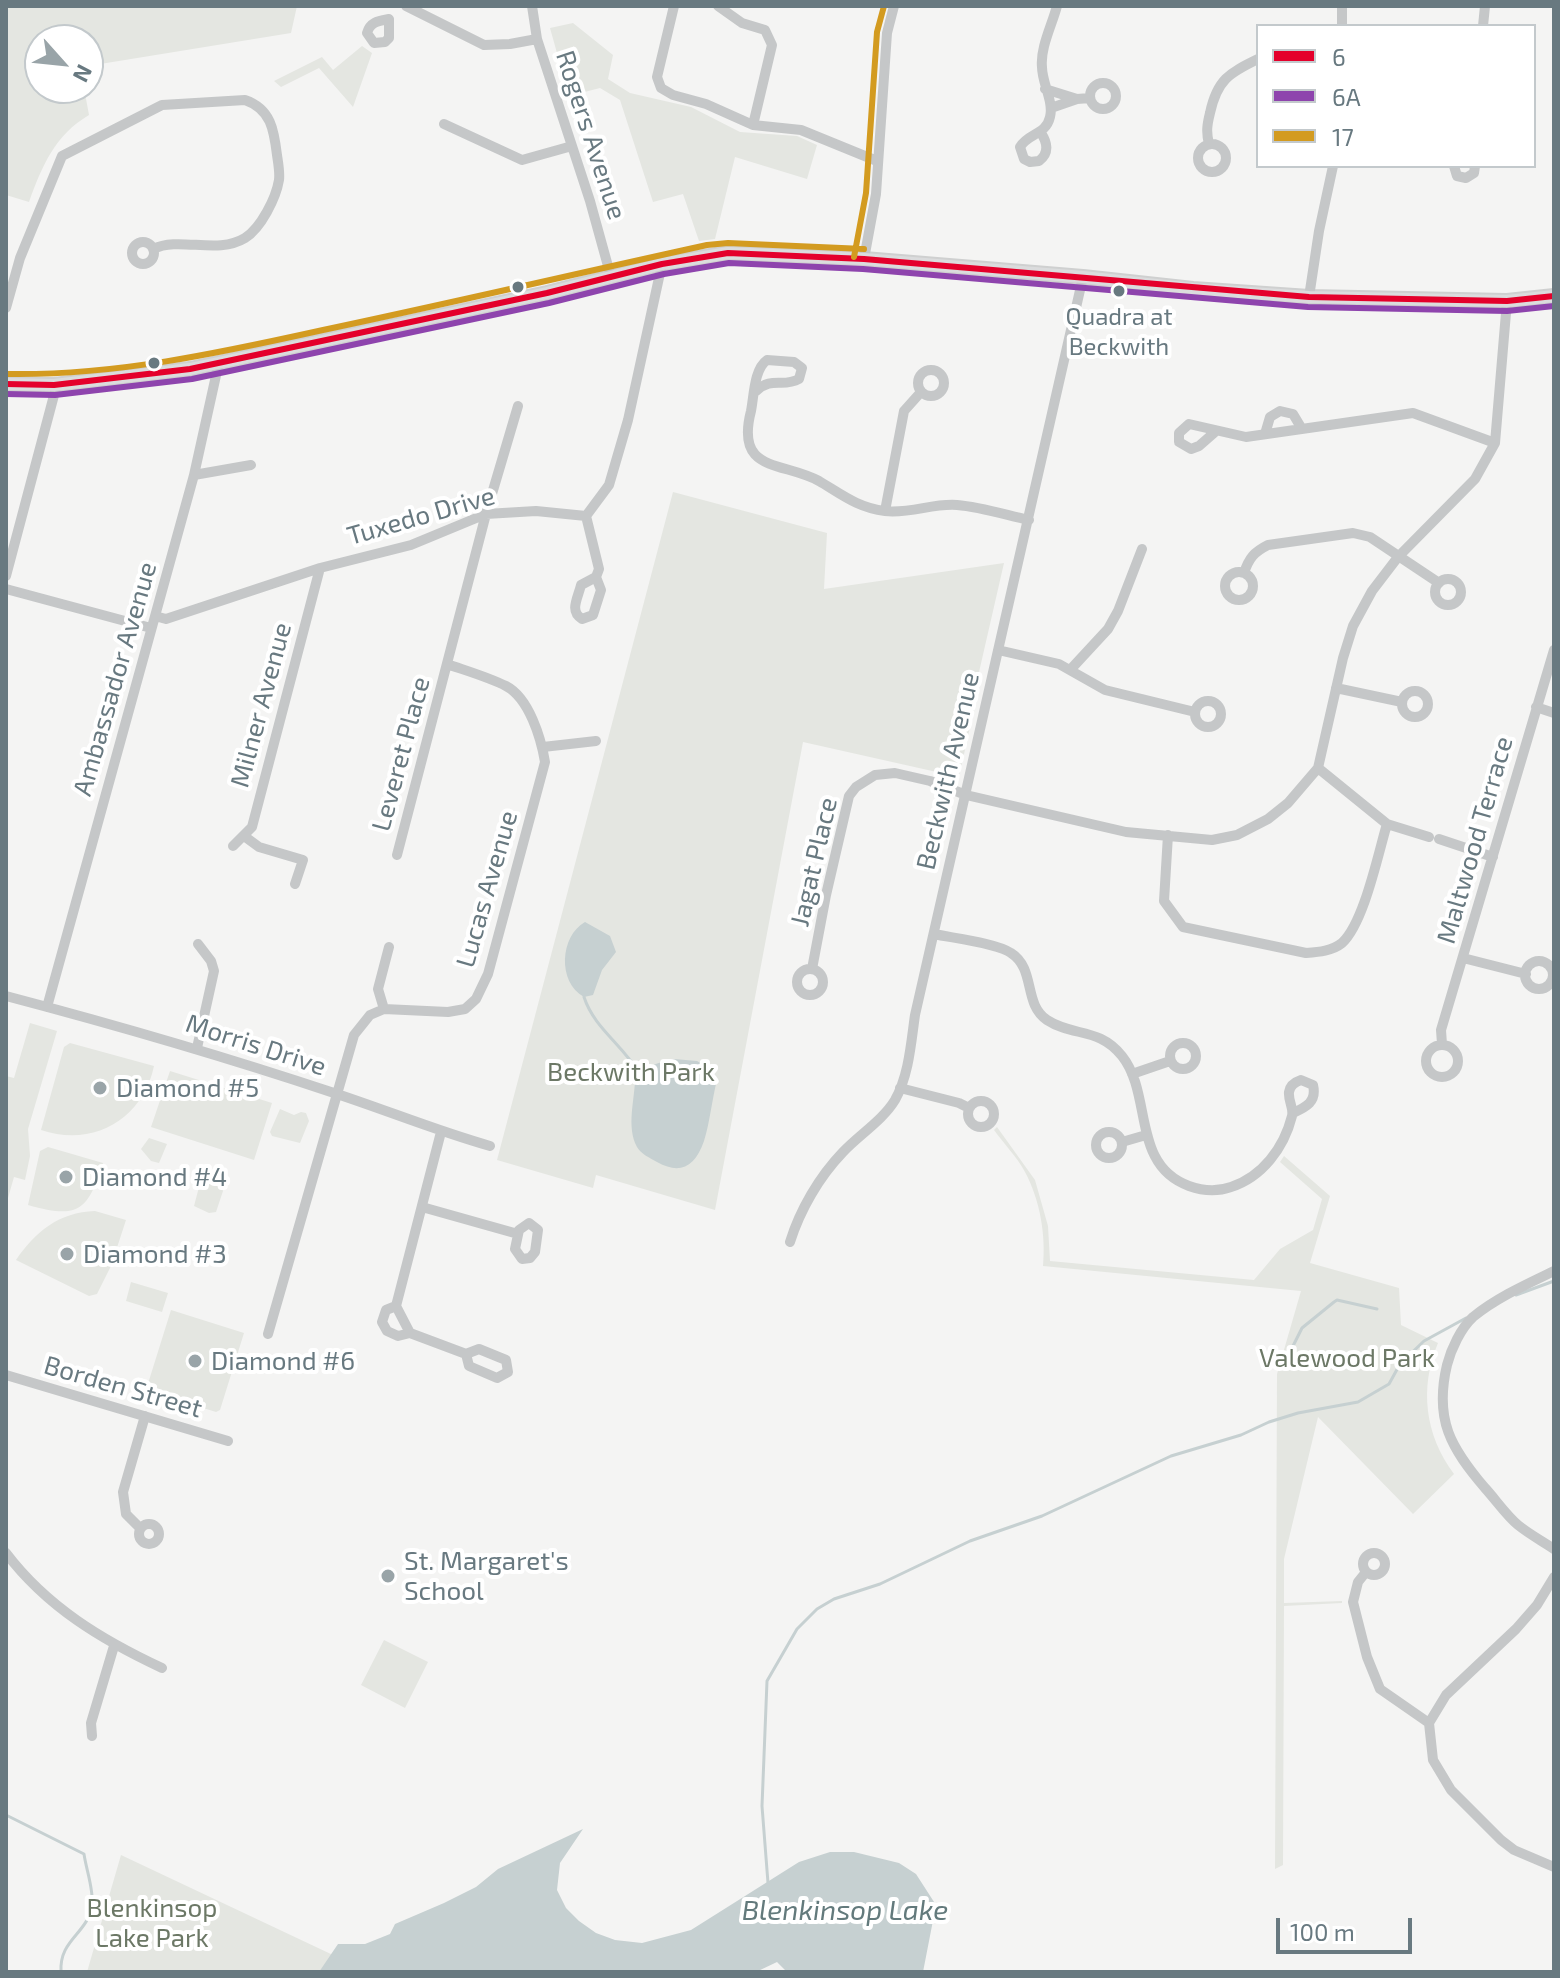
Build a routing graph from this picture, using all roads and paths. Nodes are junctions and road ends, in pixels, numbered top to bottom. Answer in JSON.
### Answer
{"nodes":[{"id":1,"x":404,"y":6,"type":"edge"},
{"id":2,"x":532,"y":6,"type":"edge"},
{"id":3,"x":674,"y":6,"type":"edge"},
{"id":4,"x":718,"y":6,"type":"edge"},
{"id":5,"x":894,"y":6,"type":"edge"},
{"id":6,"x":1057,"y":6,"type":"edge"},
{"id":7,"x":389,"y":19,"type":"dead end"},
{"id":8,"x":537,"y":39,"type":"junction"},
{"id":9,"x":1256,"y":60,"type":"edge"},
{"id":10,"x":1045,"y":89,"type":"junction"},
{"id":11,"x":1090,"y":98,"type":"dead end"},
{"id":12,"x":1077,"y":99,"type":"junction"},
{"id":13,"x":1051,"y":108,"type":"junction"},
{"id":14,"x":444,"y":124,"type":"dead end"},
{"id":15,"x":753,"y":125,"type":"junction"},
{"id":16,"x":1041,"y":133,"type":"dead end"},
{"id":17,"x":1209,"y":144,"type":"dead end"},
{"id":18,"x":572,"y":146,"type":"junction"},
{"id":19,"x":877,"y":161,"type":"junction"},
{"id":20,"x":1333,"y":168,"type":"edge"},
{"id":21,"x":1455,"y":168,"type":"edge"},
{"id":22,"x":1475,"y":168,"type":"edge"},
{"id":23,"x":153,"y":249,"type":"dead end"},
{"id":24,"x":864,"y":259,"type":"junction"},
{"id":25,"x":662,"y":264,"type":"junction"},
{"id":26,"x":611,"y":277,"type":"junction"},
{"id":27,"x":1083,"y":277,"type":"junction"},
{"id":28,"x":1554,"y":296,"type":"edge"},
{"id":29,"x":1309,"y":297,"type":"junction"},
{"id":30,"x":1507,"y":301,"type":"junction"},
{"id":31,"x":6,"y":308,"type":"edge"},
{"id":32,"x":219,"y":362,"type":"junction"},
{"id":33,"x":6,"y":384,"type":"edge"},
{"id":34,"x":57,"y":384,"type":"junction"},
{"id":35,"x":756,"y":391,"type":"junction"},
{"id":36,"x":921,"y":392,"type":"dead end"},
{"id":37,"x":518,"y":406,"type":"dead end"},
{"id":38,"x":1302,"y":429,"type":"junction"},
{"id":39,"x":1215,"y":432,"type":"dead end"},
{"id":40,"x":1265,"y":434,"type":"junction"},
{"id":41,"x":1495,"y":443,"type":"junction"},
{"id":42,"x":251,"y":465,"type":"dead end"},
{"id":43,"x":194,"y":475,"type":"junction"},
{"id":44,"x":885,"y":511,"type":"junction"},
{"id":45,"x":486,"y":514,"type":"junction"},
{"id":46,"x":586,"y":516,"type":"junction"},
{"id":47,"x":1029,"y":520,"type":"junction"},
{"id":48,"x":1142,"y":549,"type":"dead end"},
{"id":49,"x":1398,"y":557,"type":"junction"},
{"id":50,"x":320,"y":568,"type":"junction"},
{"id":51,"x":1244,"y":573,"type":"dead end"},
{"id":52,"x":6,"y":576,"type":"edge"},
{"id":53,"x":596,"y":577,"type":"dead end"},
{"id":54,"x":1439,"y":583,"type":"dead end"},
{"id":55,"x":6,"y":589,"type":"edge"},
{"id":56,"x":155,"y":616,"type":"junction"},
{"id":57,"x":151,"y":628,"type":"junction"},
{"id":58,"x":998,"y":650,"type":"junction"},
{"id":59,"x":1554,"y":650,"type":"edge"},
{"id":60,"x":447,"y":664,"type":"junction"},
{"id":61,"x":1071,"y":669,"type":"junction"},
{"id":62,"x":1336,"y":688,"type":"junction"},
{"id":63,"x":1402,"y":702,"type":"dead end"},
{"id":64,"x":1536,"y":707,"type":"junction"},
{"id":65,"x":1195,"y":712,"type":"dead end"},
{"id":66,"x":1554,"y":713,"type":"edge"},
{"id":67,"x":596,"y":741,"type":"dead end"},
{"id":68,"x":543,"y":747,"type":"junction"},
{"id":69,"x":1318,"y":768,"type":"junction"},
{"id":70,"x":966,"y":795,"type":"junction"},
{"id":71,"x":1387,"y":824,"type":"junction"},
{"id":72,"x":1168,"y":835,"type":"junction"},
{"id":73,"x":244,"y":836,"type":"junction"},
{"id":74,"x":233,"y":846,"type":"dead end"},
{"id":75,"x":397,"y":855,"type":"dead end"},
{"id":76,"x":1493,"y":857,"type":"junction"},
{"id":77,"x":295,"y":884,"type":"dead end"},
{"id":78,"x":934,"y":934,"type":"junction"},
{"id":79,"x":198,"y":944,"type":"dead end"},
{"id":80,"x":389,"y":947,"type":"dead end"},
{"id":81,"x":1463,"y":958,"type":"junction"},
{"id":82,"x":812,"y":969,"type":"dead end"},
{"id":83,"x":1526,"y":974,"type":"dead end"},
{"id":84,"x":6,"y":996,"type":"edge"},
{"id":85,"x":47,"y":1007,"type":"junction"},
{"id":86,"x":384,"y":1009,"type":"junction"},
{"id":87,"x":1442,"y":1044,"type":"dead end"},
{"id":88,"x":197,"y":1048,"type":"junction"},
{"id":89,"x":1170,"y":1061,"type":"dead end"},
{"id":90,"x":1132,"y":1074,"type":"junction"},
{"id":91,"x":900,"y":1088,"type":"junction"},
{"id":92,"x":337,"y":1094,"type":"junction"},
{"id":93,"x":969,"y":1108,"type":"dead end"},
{"id":94,"x":1293,"y":1113,"type":"dead end"},
{"id":95,"x":441,"y":1132,"type":"junction"},
{"id":96,"x":1146,"y":1135,"type":"junction"},
{"id":97,"x":1122,"y":1142,"type":"dead end"},
{"id":98,"x":490,"y":1146,"type":"dead end"},
{"id":99,"x":422,"y":1207,"type":"junction"},
{"id":100,"x":518,"y":1234,"type":"dead end"},
{"id":101,"x":790,"y":1242,"type":"dead end"},
{"id":102,"x":1554,"y":1271,"type":"edge"},
{"id":103,"x":396,"y":1306,"type":"junction"},
{"id":104,"x":410,"y":1333,"type":"junction"},
{"id":105,"x":268,"y":1334,"type":"dead end"},
{"id":106,"x":466,"y":1354,"type":"dead end"},
{"id":107,"x":6,"y":1375,"type":"edge"},
{"id":108,"x":145,"y":1416,"type":"junction"},
{"id":109,"x":228,"y":1441,"type":"dead end"},
{"id":110,"x":140,"y":1528,"type":"dead end"},
{"id":111,"x":1554,"y":1549,"type":"edge"},
{"id":112,"x":6,"y":1553,"type":"edge"},
{"id":113,"x":1366,"y":1572,"type":"dead end"},
{"id":114,"x":1554,"y":1577,"type":"edge"},
{"id":115,"x":114,"y":1646,"type":"junction"},
{"id":116,"x":162,"y":1668,"type":"dead end"},
{"id":117,"x":1429,"y":1723,"type":"junction"},
{"id":118,"x":92,"y":1736,"type":"dead end"},
{"id":119,"x":1554,"y":1867,"type":"edge"}],
"edges":[{"from":1,"to":7,"type":"street"},
{"from":1,"to":8,"type":"street"},
{"from":2,"to":8,"type":"street","name":"Rogers Avenue"},
{"from":3,"to":15,"type":"street"},
{"from":4,"to":15,"type":"street"},
{"from":5,"to":19,"type":"street"},
{"from":6,"to":10,"type":"street"},
{"from":8,"to":18,"type":"street","name":"Rogers Avenue"},
{"from":9,"to":17,"type":"street"},
{"from":10,"to":12,"type":"street"},
{"from":10,"to":13,"type":"street"},
{"from":11,"to":12,"type":"street"},
{"from":12,"to":13,"type":"street"},
{"from":13,"to":16,"type":"street"},
{"from":14,"to":18,"type":"street"},
{"from":15,"to":19,"type":"street"},
{"from":18,"to":26,"type":"street","name":"Rogers Avenue"},
{"from":19,"to":24,"type":"street"},
{"from":20,"to":29,"type":"street"},
{"from":21,"to":22,"type":"street"},
{"from":23,"to":31,"type":"street"},
{"from":24,"to":25,"type":"main road"},
{"from":24,"to":27,"type":"main road"},
{"from":25,"to":26,"type":"main road"},
{"from":25,"to":46,"type":"street"},
{"from":26,"to":32,"type":"main road"},
{"from":27,"to":29,"type":"main road"},
{"from":27,"to":47,"type":"street","name":"Beckwith Avenue"},
{"from":28,"to":30,"type":"main road"},
{"from":29,"to":30,"type":"main road"},
{"from":30,"to":41,"type":"street"},
{"from":32,"to":34,"type":"main road"},
{"from":32,"to":43,"type":"street","name":"Ambassador Avenue"},
{"from":33,"to":34,"type":"main road"},
{"from":34,"to":52,"type":"street"},
{"from":35,"to":35,"type":"street"},
{"from":35,"to":44,"type":"street"},
{"from":36,"to":44,"type":"street"},
{"from":37,"to":45,"type":"street"},
{"from":38,"to":40,"type":"street"},
{"from":38,"to":40,"type":"street"},
{"from":38,"to":41,"type":"street"},
{"from":39,"to":40,"type":"street"},
{"from":41,"to":49,"type":"street"},
{"from":42,"to":43,"type":"street"},
{"from":43,"to":56,"type":"street","name":"Ambassador Avenue"},
{"from":44,"to":47,"type":"street"},
{"from":45,"to":46,"type":"street","name":"Tuxedo Drive"},
{"from":45,"to":50,"type":"street","name":"Tuxedo Drive"},
{"from":45,"to":60,"type":"street"},
{"from":46,"to":53,"type":"street"},
{"from":47,"to":58,"type":"street","name":"Beckwith Avenue"},
{"from":48,"to":61,"type":"street"},
{"from":49,"to":51,"type":"street"},
{"from":49,"to":54,"type":"street"},
{"from":49,"to":62,"type":"street"},
{"from":50,"to":56,"type":"street","name":"Tuxedo Drive"},
{"from":50,"to":73,"type":"street","name":"Milner Avenue"},
{"from":55,"to":57,"type":"street"},
{"from":56,"to":57,"type":"street","name":"Ambassador Avenue"},
{"from":57,"to":85,"type":"street","name":"Ambassador Avenue"},
{"from":58,"to":61,"type":"street"},
{"from":58,"to":70,"type":"street","name":"Beckwith Avenue"},
{"from":59,"to":64,"type":"street","name":"Maltwood Terrace"},
{"from":60,"to":68,"type":"street","name":"Lucas Avenue"},
{"from":60,"to":75,"type":"street","name":"Leveret Place"},
{"from":61,"to":65,"type":"street"},
{"from":62,"to":63,"type":"street"},
{"from":62,"to":69,"type":"street"},
{"from":64,"to":66,"type":"street"},
{"from":64,"to":76,"type":"street","name":"Maltwood Terrace"},
{"from":67,"to":68,"type":"street"},
{"from":68,"to":86,"type":"street","name":"Lucas Avenue"},
{"from":69,"to":71,"type":"street"},
{"from":69,"to":72,"type":"street"},
{"from":70,"to":72,"type":"street"},
{"from":70,"to":78,"type":"street","name":"Beckwith Avenue"},
{"from":70,"to":82,"type":"street","name":"Jagat Place"},
{"from":71,"to":72,"type":"street"},
{"from":71,"to":76,"type":"street"},
{"from":73,"to":74,"type":"street","name":"Milner Avenue"},
{"from":73,"to":77,"type":"street"},
{"from":76,"to":81,"type":"street","name":"Maltwood Terrace"},
{"from":78,"to":90,"type":"street"},
{"from":78,"to":91,"type":"street","name":"Beckwith Avenue"},
{"from":79,"to":88,"type":"street"},
{"from":80,"to":86,"type":"street"},
{"from":81,"to":83,"type":"street"},
{"from":81,"to":87,"type":"street","name":"Maltwood Terrace"},
{"from":84,"to":85,"type":"street","name":"Morris Drive"},
{"from":85,"to":88,"type":"street","name":"Morris Drive"},
{"from":86,"to":92,"type":"street"},
{"from":88,"to":92,"type":"street","name":"Morris Drive"},
{"from":89,"to":90,"type":"street"},
{"from":90,"to":96,"type":"street"},
{"from":91,"to":93,"type":"street"},
{"from":91,"to":101,"type":"street","name":"Beckwith Avenue"},
{"from":92,"to":95,"type":"street","name":"Morris Drive"},
{"from":92,"to":105,"type":"street"},
{"from":94,"to":96,"type":"street"},
{"from":95,"to":98,"type":"street","name":"Morris Drive"},
{"from":95,"to":99,"type":"street"},
{"from":96,"to":97,"type":"street"},
{"from":99,"to":100,"type":"street"},
{"from":99,"to":103,"type":"street"},
{"from":102,"to":111,"type":"street"},
{"from":103,"to":104,"type":"street"},
{"from":103,"to":104,"type":"street"},
{"from":104,"to":106,"type":"street"},
{"from":107,"to":108,"type":"street","name":"Borden Street"},
{"from":108,"to":109,"type":"street","name":"Borden Street"},
{"from":108,"to":110,"type":"street"},
{"from":112,"to":115,"type":"street"},
{"from":113,"to":117,"type":"street"},
{"from":114,"to":117,"type":"street"},
{"from":115,"to":116,"type":"street"},
{"from":115,"to":118,"type":"street"},
{"from":117,"to":119,"type":"street"}]}
